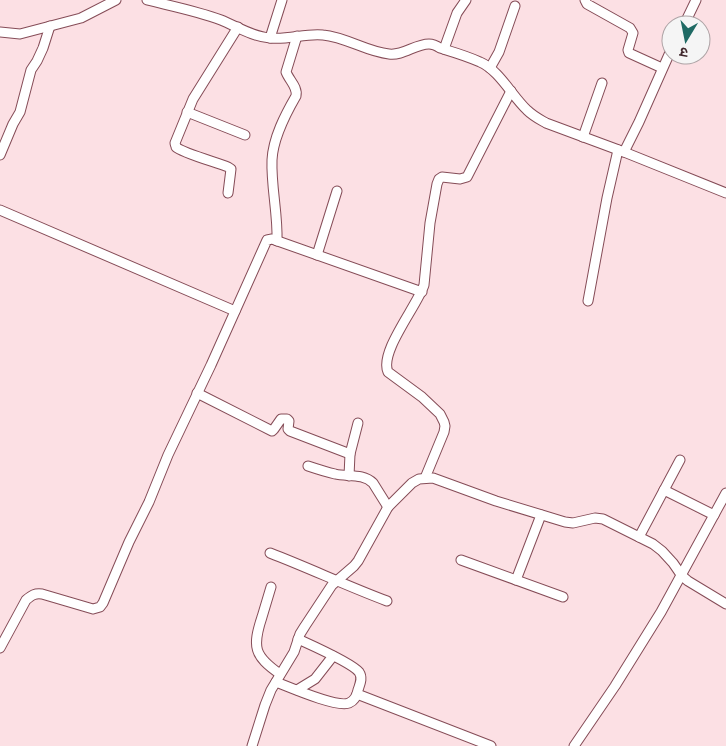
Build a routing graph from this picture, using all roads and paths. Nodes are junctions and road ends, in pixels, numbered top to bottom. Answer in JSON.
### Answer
{"nodes":[{"id":1,"x":116,"y":0,"type":"edge"},
{"id":2,"x":147,"y":0,"type":"edge"},
{"id":3,"x":282,"y":0,"type":"edge"},
{"id":4,"x":466,"y":0,"type":"edge"},
{"id":5,"x":585,"y":0,"type":"edge"},
{"id":6,"x":696,"y":0,"type":"edge"},
{"id":7,"x":516,"y":6,"type":"dead end"},
{"id":8,"x":689,"y":15,"type":"edge"},
{"id":9,"x":50,"y":26,"type":"junction"},
{"id":10,"x":238,"y":27,"type":"junction"},
{"id":11,"x":0,"y":32,"type":"edge"},
{"id":12,"x":297,"y":36,"type":"junction"},
{"id":13,"x":270,"y":38,"type":"junction"},
{"id":14,"x":444,"y":49,"type":"junction"},
{"id":15,"x":664,"y":65,"type":"edge"},
{"id":16,"x":490,"y":68,"type":"junction"},
{"id":17,"x":662,"y":68,"type":"junction"},
{"id":18,"x":602,"y":83,"type":"dead end"},
{"id":19,"x":511,"y":91,"type":"junction"},
{"id":20,"x":187,"y":112,"type":"junction"},
{"id":21,"x":245,"y":135,"type":"dead end"},
{"id":22,"x":583,"y":137,"type":"junction"},
{"id":23,"x":621,"y":151,"type":"junction"},
{"id":24,"x":0,"y":155,"type":"edge"},
{"id":25,"x":337,"y":191,"type":"dead end"},
{"id":26,"x":228,"y":193,"type":"dead end"},
{"id":27,"x":726,"y":193,"type":"edge"},
{"id":28,"x":0,"y":210,"type":"edge"},
{"id":29,"x":277,"y":241,"type":"junction"},
{"id":30,"x":317,"y":255,"type":"junction"},
{"id":31,"x":422,"y":292,"type":"junction"},
{"id":32,"x":588,"y":301,"type":"dead end"},
{"id":33,"x":235,"y":311,"type":"junction"},
{"id":34,"x":198,"y":393,"type":"junction"},
{"id":35,"x":358,"y":424,"type":"dead end"},
{"id":36,"x":350,"y":454,"type":"junction"},
{"id":37,"x":680,"y":460,"type":"dead end"},
{"id":38,"x":308,"y":466,"type":"dead end"},
{"id":39,"x":349,"y":476,"type":"junction"},
{"id":40,"x":425,"y":478,"type":"junction"},
{"id":41,"x":664,"y":490,"type":"junction"},
{"id":42,"x":726,"y":493,"type":"edge"},
{"id":43,"x":388,"y":507,"type":"junction"},
{"id":44,"x":541,"y":515,"type":"junction"},
{"id":45,"x":714,"y":515,"type":"junction"},
{"id":46,"x":639,"y":537,"type":"junction"},
{"id":47,"x":270,"y":552,"type":"dead end"},
{"id":48,"x":461,"y":560,"type":"dead end"},
{"id":49,"x":682,"y":576,"type":"junction"},
{"id":50,"x":516,"y":580,"type":"junction"},
{"id":51,"x":337,"y":581,"type":"junction"},
{"id":52,"x":272,"y":587,"type":"dead end"},
{"id":53,"x":563,"y":597,"type":"dead end"},
{"id":54,"x":387,"y":601,"type":"dead end"},
{"id":55,"x":726,"y":604,"type":"edge"},
{"id":56,"x":298,"y":639,"type":"junction"},
{"id":57,"x":0,"y":648,"type":"edge"},
{"id":58,"x":333,"y":656,"type":"junction"},
{"id":59,"x":278,"y":678,"type":"junction"},
{"id":60,"x":297,"y":690,"type":"junction"},
{"id":61,"x":357,"y":694,"type":"junction"},
{"id":62,"x":252,"y":746,"type":"edge"},
{"id":63,"x":491,"y":746,"type":"edge"},
{"id":64,"x":574,"y":746,"type":"edge"}],
"edges":[{"from":1,"to":9,"type":"street"},
{"from":2,"to":10,"type":"street"},
{"from":3,"to":13,"type":"street"},
{"from":4,"to":14,"type":"street"},
{"from":5,"to":17,"type":"street"},
{"from":6,"to":8,"type":"street"},
{"from":7,"to":16,"type":"street"},
{"from":9,"to":11,"type":"street"},
{"from":9,"to":24,"type":"street"},
{"from":10,"to":13,"type":"street"},
{"from":10,"to":20,"type":"street"},
{"from":12,"to":13,"type":"street"},
{"from":12,"to":14,"type":"street"},
{"from":12,"to":29,"type":"street"},
{"from":14,"to":16,"type":"street"},
{"from":15,"to":17,"type":"street"},
{"from":16,"to":19,"type":"street"},
{"from":17,"to":23,"type":"street"},
{"from":18,"to":22,"type":"street"},
{"from":19,"to":22,"type":"street"},
{"from":19,"to":31,"type":"street"},
{"from":20,"to":21,"type":"street"},
{"from":20,"to":26,"type":"street"},
{"from":22,"to":23,"type":"street"},
{"from":23,"to":27,"type":"street"},
{"from":23,"to":32,"type":"street"},
{"from":25,"to":30,"type":"street"},
{"from":28,"to":33,"type":"street"},
{"from":29,"to":30,"type":"street"},
{"from":29,"to":33,"type":"street"},
{"from":30,"to":31,"type":"street"},
{"from":31,"to":40,"type":"street"},
{"from":33,"to":34,"type":"street"},
{"from":34,"to":36,"type":"street"},
{"from":34,"to":57,"type":"street"},
{"from":35,"to":36,"type":"street"},
{"from":36,"to":39,"type":"street"},
{"from":37,"to":41,"type":"street"},
{"from":38,"to":39,"type":"street"},
{"from":39,"to":43,"type":"street"},
{"from":40,"to":43,"type":"street"},
{"from":40,"to":44,"type":"street"},
{"from":41,"to":45,"type":"street"},
{"from":41,"to":46,"type":"street"},
{"from":42,"to":45,"type":"street"},
{"from":43,"to":51,"type":"street"},
{"from":44,"to":46,"type":"street"},
{"from":44,"to":50,"type":"street"},
{"from":45,"to":49,"type":"street"},
{"from":46,"to":49,"type":"street"},
{"from":47,"to":51,"type":"street"},
{"from":48,"to":50,"type":"street"},
{"from":49,"to":55,"type":"street"},
{"from":49,"to":64,"type":"street"},
{"from":50,"to":53,"type":"street"},
{"from":51,"to":54,"type":"street"},
{"from":51,"to":56,"type":"street"},
{"from":52,"to":59,"type":"street"},
{"from":56,"to":58,"type":"street"},
{"from":56,"to":59,"type":"street"},
{"from":58,"to":60,"type":"street"},
{"from":58,"to":61,"type":"street"},
{"from":59,"to":60,"type":"street"},
{"from":59,"to":62,"type":"street"},
{"from":60,"to":61,"type":"street"},
{"from":61,"to":63,"type":"street"}]}
